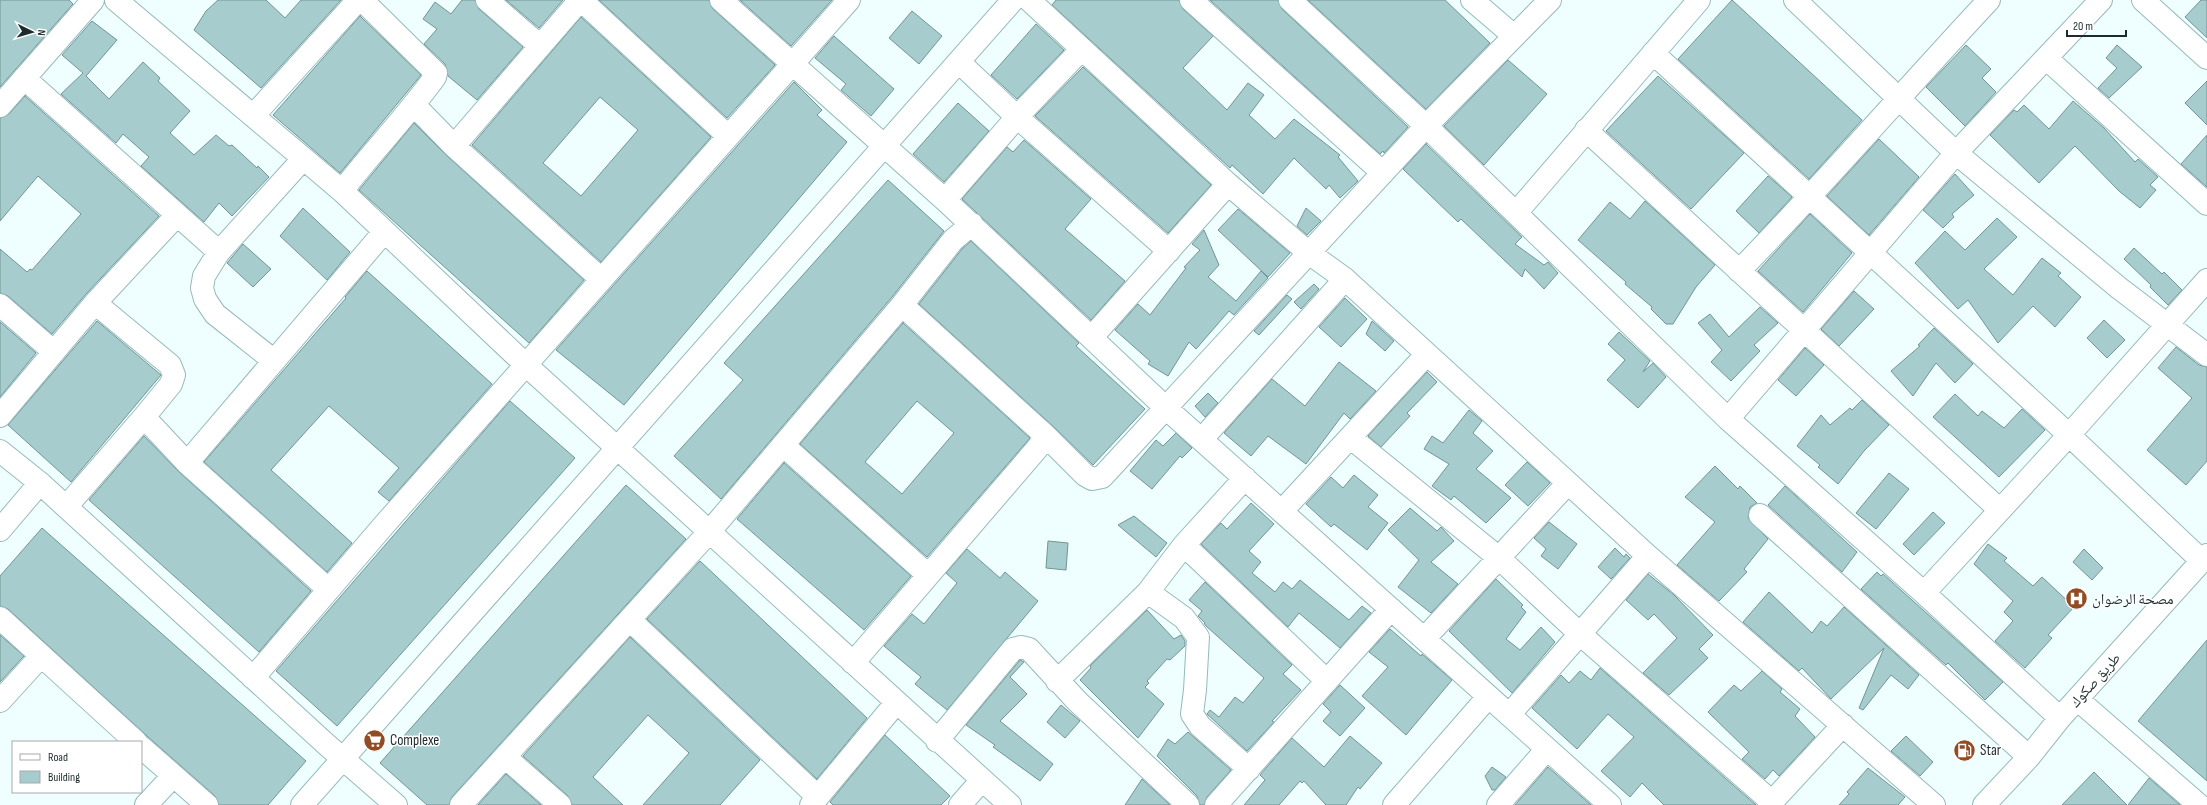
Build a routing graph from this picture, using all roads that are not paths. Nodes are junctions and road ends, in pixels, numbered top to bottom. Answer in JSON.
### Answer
{"nodes":[{"id":1,"x":93,"y":0,"type":"edge"},
{"id":2,"x":116,"y":0,"type":"edge"},
{"id":3,"x":358,"y":0,"type":"edge"},
{"id":4,"x":362,"y":0,"type":"edge"},
{"id":5,"x":487,"y":0,"type":"edge"},
{"id":6,"x":581,"y":0,"type":"edge"},
{"id":7,"x":721,"y":0,"type":"edge"},
{"id":8,"x":849,"y":0,"type":"edge"},
{"id":9,"x":1013,"y":0,"type":"edge"},
{"id":10,"x":1029,"y":0,"type":"edge"},
{"id":11,"x":1191,"y":0,"type":"edge"},
{"id":12,"x":1290,"y":0,"type":"edge"},
{"id":13,"x":1472,"y":0,"type":"edge"},
{"id":14,"x":1550,"y":0,"type":"edge"},
{"id":15,"x":1699,"y":0,"type":"edge"},
{"id":16,"x":1795,"y":0,"type":"edge"},
{"id":17,"x":1988,"y":0,"type":"edge"},
{"id":18,"x":2101,"y":0,"type":"edge"},
{"id":19,"x":2143,"y":0,"type":"edge"},
{"id":20,"x":1514,"y":36,"type":"junction"},
{"id":21,"x":539,"y":45,"type":"junction"},
{"id":22,"x":1081,"y":50,"type":"junction"},
{"id":23,"x":1653,"y":53,"type":"junction"},
{"id":24,"x":2046,"y":58,"type":"junction"},
{"id":25,"x":2207,"y":58,"type":"edge"},
{"id":26,"x":959,"y":62,"type":"junction"},
{"id":27,"x":792,"y":64,"type":"junction"},
{"id":28,"x":24,"y":78,"type":"junction"},
{"id":29,"x":1898,"y":98,"type":"junction"},
{"id":30,"x":414,"y":105,"type":"junction"},
{"id":31,"x":0,"y":106,"type":"edge"},
{"id":32,"x":253,"y":116,"type":"junction"},
{"id":33,"x":1017,"y":117,"type":"junction"},
{"id":34,"x":1426,"y":126,"type":"junction"},
{"id":35,"x":1586,"y":130,"type":"junction"},
{"id":36,"x":728,"y":136,"type":"junction"},
{"id":37,"x":884,"y":145,"type":"junction"},
{"id":38,"x":454,"y":146,"type":"junction"},
{"id":39,"x":1956,"y":153,"type":"junction"},
{"id":40,"x":303,"y":159,"type":"junction"},
{"id":41,"x":1383,"y":173,"type":"junction"},
{"id":42,"x":1228,"y":184,"type":"junction"},
{"id":43,"x":342,"y":191,"type":"junction"},
{"id":44,"x":1810,"y":198,"type":"junction"},
{"id":45,"x":945,"y":200,"type":"junction"},
{"id":46,"x":2207,"y":204,"type":"edge"},
{"id":47,"x":1516,"y":213,"type":"junction"},
{"id":48,"x":177,"y":215,"type":"junction"},
{"id":49,"x":972,"y":224,"type":"junction"},
{"id":50,"x":384,"y":232,"type":"junction"},
{"id":51,"x":1169,"y":251,"type":"junction"},
{"id":52,"x":219,"y":252,"type":"junction"},
{"id":53,"x":1309,"y":253,"type":"junction"},
{"id":54,"x":1871,"y":253,"type":"junction"},
{"id":55,"x":1739,"y":271,"type":"junction"},
{"id":56,"x":601,"y":279,"type":"junction"},
{"id":57,"x":1345,"y":279,"type":"junction"},
{"id":58,"x":2207,"y":280,"type":"edge"},
{"id":59,"x":95,"y":303,"type":"junction"},
{"id":60,"x":0,"y":305,"type":"edge"},
{"id":61,"x":902,"y":305,"type":"junction"},
{"id":62,"x":2168,"y":323,"type":"junction"},
{"id":63,"x":1804,"y":331,"type":"junction"},
{"id":64,"x":1092,"y":337,"type":"junction"},
{"id":65,"x":54,"y":352,"type":"junction"},
{"id":66,"x":1427,"y":354,"type":"junction"},
{"id":67,"x":2207,"y":354,"type":"edge"},
{"id":68,"x":273,"y":360,"type":"junction"},
{"id":69,"x":526,"y":364,"type":"junction"},
{"id":70,"x":1167,"y":408,"type":"junction"},
{"id":71,"x":0,"y":416,"type":"edge"},
{"id":72,"x":144,"y":418,"type":"junction"},
{"id":73,"x":1728,"y":419,"type":"junction"},
{"id":74,"x":2069,"y":435,"type":"junction"},
{"id":75,"x":1047,"y":437,"type":"junction"},
{"id":76,"x":1351,"y":438,"type":"junction"},
{"id":77,"x":1202,"y":439,"type":"junction"},
{"id":78,"x":783,"y":445,"type":"junction"},
{"id":79,"x":619,"y":448,"type":"junction"},
{"id":80,"x":0,"y":451,"type":"edge"},
{"id":81,"x":187,"y":463,"type":"junction"},
{"id":82,"x":1245,"y":478,"type":"junction"},
{"id":83,"x":1568,"y":483,"type":"junction"},
{"id":84,"x":40,"y":484,"type":"junction"},
{"id":85,"x":66,"y":507,"type":"junction"},
{"id":86,"x":2000,"y":510,"type":"junction"},
{"id":87,"x":1282,"y":511,"type":"junction"},
{"id":88,"x":1760,"y":515,"type":"dead end"},
{"id":89,"x":0,"y":530,"type":"edge"},
{"id":90,"x":710,"y":532,"type":"junction"},
{"id":91,"x":1184,"y":545,"type":"junction"},
{"id":92,"x":1648,"y":556,"type":"junction"},
{"id":93,"x":1499,"y":558,"type":"junction"},
{"id":94,"x":2204,"y":558,"type":"edge"},
{"id":95,"x":928,"y":575,"type":"junction"},
{"id":96,"x":328,"y":589,"type":"junction"},
{"id":97,"x":1148,"y":592,"type":"junction"},
{"id":98,"x":1924,"y":594,"type":"junction"},
{"id":99,"x":1391,"y":609,"type":"junction"},
{"id":100,"x":0,"y":618,"type":"edge"},
{"id":101,"x":630,"y":620,"type":"junction"},
{"id":102,"x":1580,"y":634,"type":"junction"},
{"id":103,"x":1424,"y":639,"type":"junction"},
{"id":104,"x":40,"y":656,"type":"junction"},
{"id":105,"x":853,"y":663,"type":"junction"},
{"id":106,"x":253,"y":678,"type":"junction"},
{"id":107,"x":1057,"y":681,"type":"junction"},
{"id":108,"x":1326,"y":681,"type":"junction"},
{"id":109,"x":1488,"y":696,"type":"junction"},
{"id":110,"x":2078,"y":699,"type":"junction"},
{"id":111,"x":0,"y":701,"type":"edge"},
{"id":112,"x":896,"y":703,"type":"junction"},
{"id":113,"x":1509,"y":715,"type":"junction"},
{"id":114,"x":2060,"y":718,"type":"junction"},
{"id":115,"x":1842,"y":725,"type":"junction"},
{"id":116,"x":135,"y":741,"type":"edge"},
{"id":117,"x":937,"y":741,"type":"junction"},
{"id":118,"x":142,"y":748,"type":"edge"},
{"id":119,"x":1547,"y":749,"type":"junction"},
{"id":120,"x":505,"y":757,"type":"junction"},
{"id":121,"x":2029,"y":757,"type":"junction"},
{"id":122,"x":344,"y":758,"type":"junction"},
{"id":123,"x":1248,"y":769,"type":"junction"},
{"id":124,"x":173,"y":776,"type":"junction"},
{"id":125,"x":982,"y":780,"type":"junction"},
{"id":126,"x":815,"y":801,"type":"edge"},
{"id":127,"x":2207,"y":801,"type":"edge"},
{"id":128,"x":1771,"y":804,"type":"edge"},
{"id":129,"x":146,"y":805,"type":"edge"},
{"id":130,"x":207,"y":805,"type":"edge"},
{"id":131,"x":302,"y":805,"type":"edge"},
{"id":132,"x":396,"y":805,"type":"edge"},
{"id":133,"x":461,"y":805,"type":"edge"},
{"id":134,"x":560,"y":805,"type":"edge"},
{"id":135,"x":960,"y":805,"type":"edge"},
{"id":136,"x":1010,"y":805,"type":"edge"},
{"id":137,"x":1188,"y":805,"type":"edge"},
{"id":138,"x":1216,"y":805,"type":"edge"},
{"id":139,"x":1394,"y":805,"type":"edge"},
{"id":140,"x":1498,"y":805,"type":"edge"},
{"id":141,"x":1610,"y":805,"type":"edge"},
{"id":142,"x":1934,"y":805,"type":"edge"},
{"id":143,"x":1984,"y":805,"type":"edge"},
{"id":144,"x":2199,"y":805,"type":"edge"},
{"id":145,"x":2203,"y":805,"type":"edge"}],
"edges":[{"from":1,"to":28,"type":"street"},
{"from":2,"to":32,"type":"street"},
{"from":3,"to":32,"type":"street"},
{"from":4,"to":30,"type":"street"},
{"from":5,"to":21,"type":"street"},
{"from":6,"to":21,"type":"street"},
{"from":6,"to":36,"type":"street"},
{"from":7,"to":27,"type":"street"},
{"from":8,"to":27,"type":"street"},
{"from":9,"to":26,"type":"street"},
{"from":10,"to":22,"type":"street"},
{"from":11,"to":41,"type":"street"},
{"from":12,"to":34,"type":"street"},
{"from":13,"to":20,"type":"street"},
{"from":14,"to":20,"type":"street"},
{"from":15,"to":23,"type":"street"},
{"from":16,"to":29,"type":"street"},
{"from":17,"to":29,"type":"street"},
{"from":18,"to":24,"type":"street"},
{"from":19,"to":25,"type":"street"},
{"from":20,"to":34,"type":"street"},
{"from":21,"to":38,"type":"street"},
{"from":22,"to":33,"type":"street"},
{"from":22,"to":42,"type":"street"},
{"from":23,"to":35,"type":"street"},
{"from":23,"to":44,"type":"street"},
{"from":24,"to":39,"type":"street"},
{"from":24,"to":46,"type":"street"},
{"from":26,"to":33,"type":"street"},
{"from":26,"to":37,"type":"street"},
{"from":27,"to":36,"type":"street"},
{"from":27,"to":37,"type":"street"},
{"from":28,"to":31,"type":"street"},
{"from":28,"to":48,"type":"street"},
{"from":29,"to":39,"type":"street"},
{"from":29,"to":44,"type":"street"},
{"from":30,"to":38,"type":"street"},
{"from":30,"to":43,"type":"street"},
{"from":32,"to":40,"type":"street"},
{"from":33,"to":45,"type":"street"},
{"from":33,"to":51,"type":"street"},
{"from":34,"to":41,"type":"street"},
{"from":34,"to":47,"type":"street"},
{"from":35,"to":47,"type":"street"},
{"from":35,"to":55,"type":"street"},
{"from":36,"to":56,"type":"street"},
{"from":37,"to":45,"type":"street"},
{"from":37,"to":79,"type":"street"},
{"from":38,"to":56,"type":"street"},
{"from":39,"to":54,"type":"street"},
{"from":39,"to":62,"type":"street"},
{"from":40,"to":43,"type":"street"},
{"from":40,"to":52,"type":"street"},
{"from":41,"to":53,"type":"street"},
{"from":42,"to":51,"type":"street"},
{"from":42,"to":53,"type":"street"},
{"from":43,"to":50,"type":"street"},
{"from":44,"to":54,"type":"street"},
{"from":44,"to":55,"type":"street"},
{"from":45,"to":49,"type":"street"},
{"from":47,"to":73,"type":"street"},
{"from":48,"to":52,"type":"street"},
{"from":48,"to":59,"type":"street"},
{"from":49,"to":61,"type":"street"},
{"from":49,"to":64,"type":"street"},
{"from":50,"to":68,"type":"street"},
{"from":50,"to":69,"type":"street"},
{"from":51,"to":64,"type":"street"},
{"from":52,"to":68,"type":"street"},
{"from":53,"to":57,"type":"street"},
{"from":53,"to":70,"type":"street"},
{"from":54,"to":63,"type":"street"},
{"from":54,"to":74,"type":"street"},
{"from":55,"to":63,"type":"street"},
{"from":56,"to":69,"type":"street"},
{"from":57,"to":66,"type":"street"},
{"from":57,"to":77,"type":"street"},
{"from":58,"to":62,"type":"street"},
{"from":59,"to":65,"type":"street"},
{"from":59,"to":72,"type":"street"},
{"from":60,"to":65,"type":"street"},
{"from":61,"to":75,"type":"street"},
{"from":61,"to":78,"type":"street"},
{"from":62,"to":67,"type":"street"},
{"from":62,"to":74,"type":"street"},
{"from":63,"to":73,"type":"street"},
{"from":63,"to":86,"type":"street"},
{"from":64,"to":70,"type":"street"},
{"from":65,"to":71,"type":"street"},
{"from":66,"to":76,"type":"street"},
{"from":66,"to":83,"type":"street"},
{"from":68,"to":81,"type":"street"},
{"from":69,"to":79,"type":"street"},
{"from":69,"to":96,"type":"street"},
{"from":70,"to":75,"type":"street"},
{"from":70,"to":77,"type":"street"},
{"from":72,"to":81,"type":"street"},
{"from":72,"to":85,"type":"street"},
{"from":73,"to":98,"type":"street"},
{"from":74,"to":86,"type":"street"},
{"from":74,"to":94,"type":"street"},
{"from":75,"to":95,"type":"street"},
{"from":76,"to":87,"type":"street"},
{"from":76,"to":93,"type":"street"},
{"from":77,"to":82,"type":"street"},
{"from":78,"to":90,"type":"street"},
{"from":78,"to":95,"type":"street"},
{"from":79,"to":90,"type":"street"},
{"from":79,"to":122,"type":"street"},
{"from":80,"to":84,"type":"street"},
{"from":81,"to":96,"type":"street"},
{"from":82,"to":87,"type":"street"},
{"from":82,"to":91,"type":"street"},
{"from":83,"to":92,"type":"street"},
{"from":83,"to":93,"type":"street"},
{"from":84,"to":85,"type":"street"},
{"from":84,"to":89,"type":"street"},
{"from":85,"to":106,"type":"street"},
{"from":86,"to":98,"type":"street"},
{"from":87,"to":99,"type":"street"},
{"from":88,"to":121,"type":"street"},
{"from":90,"to":101,"type":"street"},
{"from":90,"to":105,"type":"street"},
{"from":91,"to":97,"type":"street"},
{"from":91,"to":108,"type":"street"},
{"from":92,"to":102,"type":"street"},
{"from":92,"to":115,"type":"street"},
{"from":93,"to":102,"type":"street"},
{"from":93,"to":103,"type":"street"},
{"from":94,"to":110,"type":"street","name":"طريق صكوك"},
{"from":95,"to":105,"type":"street"},
{"from":96,"to":106,"type":"street"},
{"from":97,"to":107,"type":"street"},
{"from":97,"to":123,"type":"street"},
{"from":98,"to":114,"type":"street"},
{"from":99,"to":103,"type":"street"},
{"from":99,"to":108,"type":"street"},
{"from":100,"to":104,"type":"street"},
{"from":101,"to":120,"type":"street"},
{"from":101,"to":126,"type":"street"},
{"from":102,"to":113,"type":"street"},
{"from":102,"to":128,"type":"street"},
{"from":103,"to":109,"type":"street"},
{"from":104,"to":111,"type":"street"},
{"from":104,"to":116,"type":"street"},
{"from":105,"to":112,"type":"street"},
{"from":106,"to":122,"type":"street"},
{"from":107,"to":117,"type":"street"},
{"from":107,"to":137,"type":"street"},
{"from":108,"to":123,"type":"street"},
{"from":109,"to":113,"type":"street"},
{"from":109,"to":139,"type":"street"},
{"from":110,"to":114,"type":"street","name":"طريق صكوك"},
{"from":110,"to":144,"type":"street"},
{"from":112,"to":117,"type":"street"},
{"from":112,"to":126,"type":"street"},
{"from":113,"to":119,"type":"street"},
{"from":114,"to":121,"type":"street","name":"طريق صكوك"},
{"from":115,"to":128,"type":"street"},
{"from":115,"to":142,"type":"street"},
{"from":117,"to":125,"type":"street"},
{"from":118,"to":124,"type":"street"},
{"from":119,"to":140,"type":"street"},
{"from":119,"to":141,"type":"street"},
{"from":120,"to":133,"type":"street"},
{"from":120,"to":134,"type":"street"},
{"from":121,"to":143,"type":"street","name":"طريق صكوك"},
{"from":122,"to":131,"type":"street"},
{"from":122,"to":132,"type":"street"},
{"from":123,"to":138,"type":"street"},
{"from":124,"to":129,"type":"street"},
{"from":124,"to":130,"type":"street"},
{"from":125,"to":135,"type":"street"},
{"from":125,"to":136,"type":"street"},
{"from":127,"to":145,"type":"street"}]}
